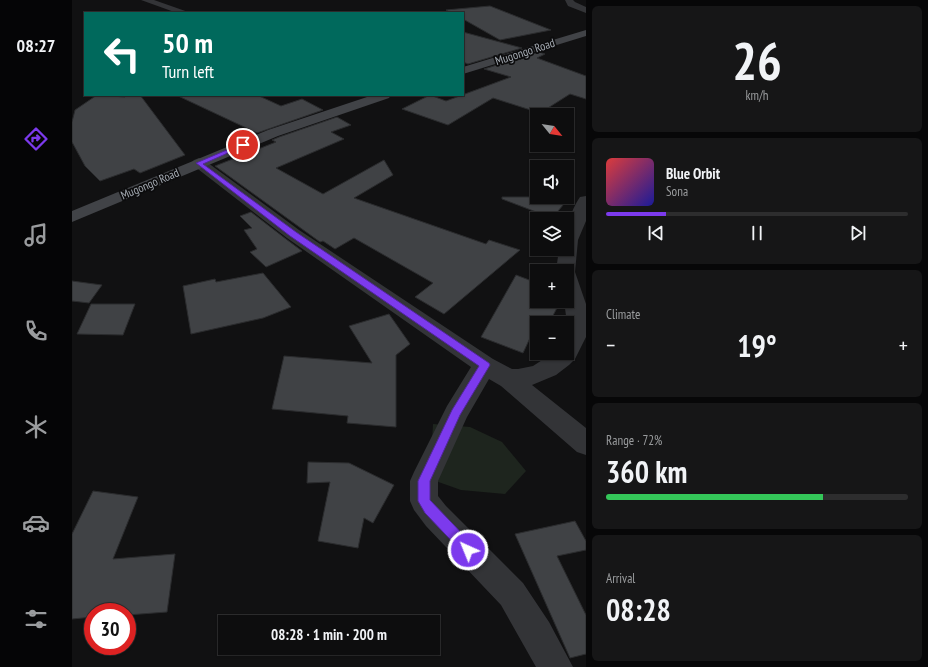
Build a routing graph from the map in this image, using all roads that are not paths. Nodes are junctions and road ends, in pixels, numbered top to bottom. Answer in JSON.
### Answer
{"nodes":[{"id":1,"x":145,"y":0,"type":"edge"},
{"id":2,"x":569,"y":0,"type":"edge"},
{"id":3,"x":586,"y":10,"type":"edge"},
{"id":4,"x":183,"y":12,"type":"edge"},
{"id":5,"x":586,"y":33,"type":"edge"},
{"id":6,"x":464,"y":71,"type":"edge"},
{"id":7,"x":382,"y":96,"type":"edge"},
{"id":8,"x":199,"y":163,"type":"junction"},
{"id":9,"x":586,"y":200,"type":"edge"},
{"id":10,"x":72,"y":217,"type":"edge"},
{"id":11,"x":568,"y":264,"type":"edge"},
{"id":12,"x":574,"y":298,"type":"edge"},
{"id":13,"x":574,"y":341,"type":"edge"},
{"id":14,"x":561,"y":360,"type":"edge"},
{"id":15,"x":497,"y":372,"type":"junction"},
{"id":16,"x":586,"y":444,"type":"edge"},
{"id":17,"x":555,"y":667,"type":"edge"}],
"edges":[{"from":1,"to":4,"type":"street"},
{"from":2,"to":3,"type":"street"},
{"from":5,"to":6,"type":"street","name":"Mugongo Road"},
{"from":7,"to":8,"type":"street","name":"Mugongo Road"},
{"from":8,"to":10,"type":"street","name":"Mugongo Road"},
{"from":8,"to":15,"type":"street"},
{"from":9,"to":11,"type":"street"},
{"from":12,"to":13,"type":"street"},
{"from":14,"to":15,"type":"street"},
{"from":15,"to":16,"type":"street"},
{"from":15,"to":17,"type":"street"}]}
